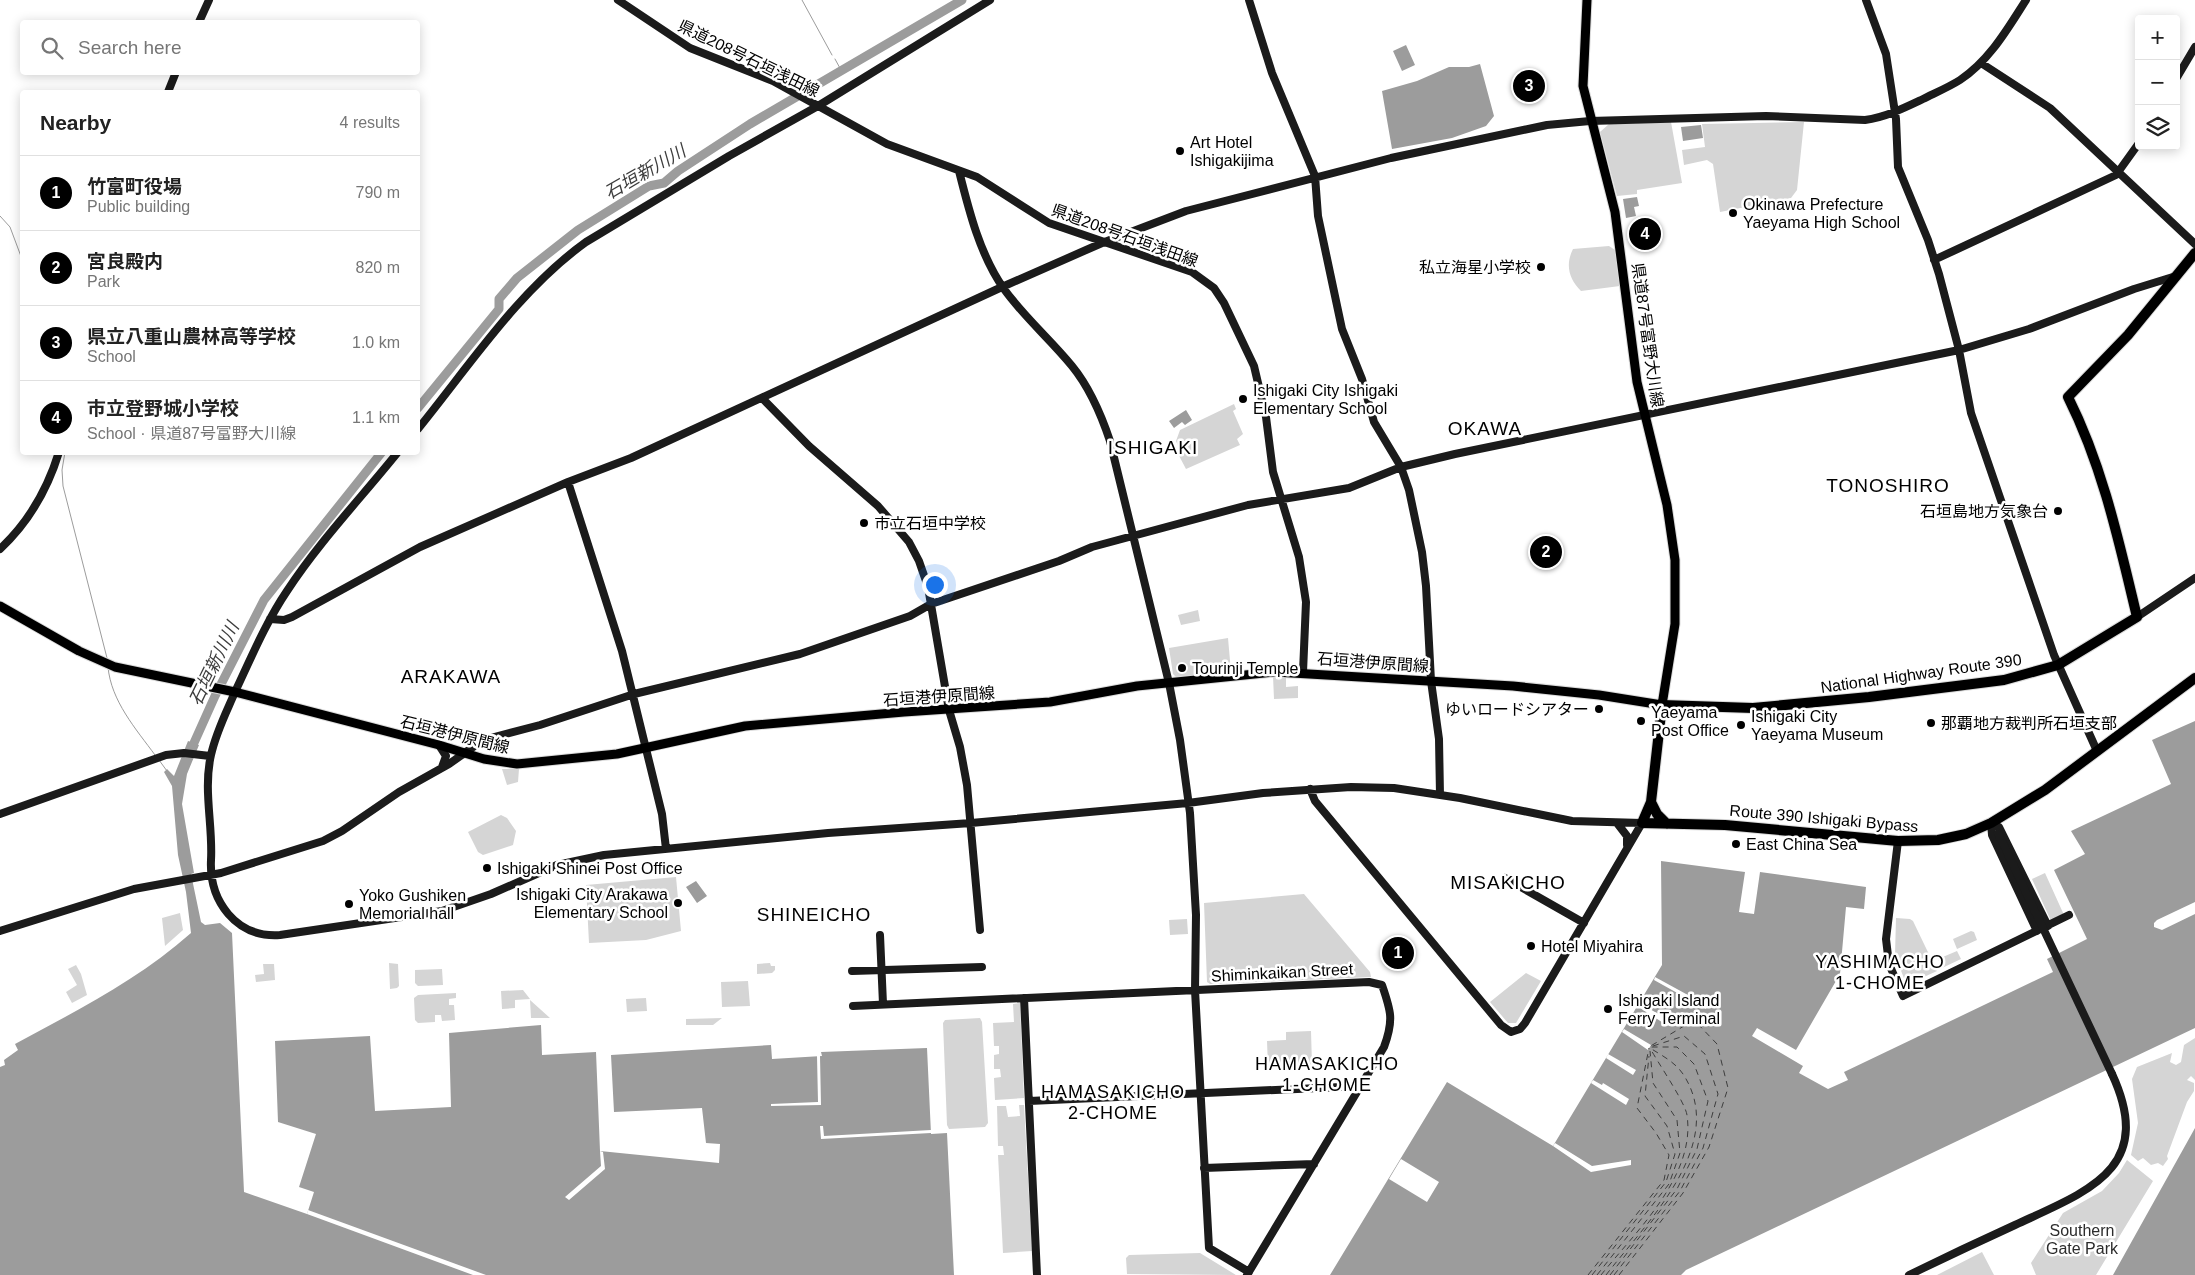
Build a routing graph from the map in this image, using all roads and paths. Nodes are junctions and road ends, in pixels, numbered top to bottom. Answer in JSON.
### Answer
{"nodes":[{"id":1,"x":209,"y":0,"type":"edge"},
{"id":2,"x":618,"y":0,"type":"edge"},
{"id":3,"x":990,"y":0,"type":"edge"},
{"id":4,"x":1249,"y":0,"type":"edge"},
{"id":5,"x":1587,"y":0,"type":"edge"},
{"id":6,"x":1866,"y":0,"type":"edge"},
{"id":7,"x":2026,"y":0,"type":"edge"},
{"id":8,"x":200,"y":20,"type":"edge"},
{"id":9,"x":2195,"y":47,"type":"edge"},
{"id":10,"x":1981,"y":62,"type":"junction"},
{"id":11,"x":2180,"y":72,"type":"edge"},
{"id":12,"x":175,"y":75,"type":"edge"},
{"id":13,"x":169,"y":90,"type":"edge"},
{"id":14,"x":814,"y":104,"type":"junction"},
{"id":15,"x":1894,"y":112,"type":"junction"},
{"id":16,"x":1590,"y":120,"type":"junction"},
{"id":17,"x":2135,"y":150,"type":"edge"},
{"id":18,"x":959,"y":171,"type":"junction"},
{"id":19,"x":2120,"y":172,"type":"junction"},
{"id":20,"x":1315,"y":176,"type":"junction"},
{"id":21,"x":1102,"y":242,"type":"junction"},
{"id":22,"x":2195,"y":244,"type":"edge"},
{"id":23,"x":2195,"y":253,"type":"edge"},
{"id":24,"x":1934,"y":260,"type":"junction"},
{"id":25,"x":2176,"y":276,"type":"junction"},
{"id":26,"x":1002,"y":287,"type":"junction"},
{"id":27,"x":1959,"y":350,"type":"junction"},
{"id":28,"x":762,"y":398,"type":"junction"},
{"id":29,"x":1644,"y":416,"type":"junction"},
{"id":30,"x":420,"y":426,"type":"edge"},
{"id":31,"x":58,"y":455,"type":"edge"},
{"id":32,"x":396,"y":455,"type":"edge"},
{"id":33,"x":1401,"y":467,"type":"junction"},
{"id":34,"x":568,"y":482,"type":"junction"},
{"id":35,"x":1281,"y":500,"type":"junction"},
{"id":36,"x":1133,"y":536,"type":"junction"},
{"id":37,"x":0,"y":549,"type":"edge"},
{"id":38,"x":2195,"y":578,"type":"edge"},
{"id":39,"x":931,"y":604,"type":"junction"},
{"id":40,"x":0,"y":606,"type":"edge"},
{"id":41,"x":2137,"y":617,"type":"junction"},
{"id":42,"x":270,"y":619,"type":"junction"},
{"id":43,"x":2058,"y":665,"type":"junction"},
{"id":44,"x":1303,"y":672,"type":"junction"},
{"id":45,"x":2195,"y":678,"type":"edge"},
{"id":46,"x":1431,"y":681,"type":"junction"},
{"id":47,"x":1170,"y":683,"type":"junction"},
{"id":48,"x":231,"y":692,"type":"junction"},
{"id":49,"x":634,"y":694,"type":"junction"},
{"id":50,"x":1662,"y":705,"type":"junction"},
{"id":51,"x":949,"y":710,"type":"junction"},
{"id":52,"x":483,"y":740,"type":"junction"},
{"id":53,"x":438,"y":745,"type":"junction"},
{"id":54,"x":646,"y":749,"type":"junction"},
{"id":55,"x":2097,"y":751,"type":"junction"},
{"id":56,"x":464,"y":752,"type":"junction"},
{"id":57,"x":206,"y":755,"type":"junction"},
{"id":58,"x":484,"y":759,"type":"junction"},
{"id":59,"x":441,"y":769,"type":"junction"},
{"id":60,"x":1310,"y":790,"type":"junction"},
{"id":61,"x":1440,"y":795,"type":"junction"},
{"id":62,"x":1651,"y":802,"type":"junction"},
{"id":63,"x":1188,"y":803,"type":"junction"},
{"id":64,"x":0,"y":814,"type":"edge"},
{"id":65,"x":971,"y":823,"type":"junction"},
{"id":66,"x":1618,"y":823,"type":"junction"},
{"id":67,"x":1991,"y":823,"type":"junction"},
{"id":68,"x":1642,"y":824,"type":"junction"},
{"id":69,"x":1667,"y":824,"type":"junction"},
{"id":70,"x":1898,"y":841,"type":"junction"},
{"id":71,"x":666,"y":849,"type":"junction"},
{"id":72,"x":1627,"y":850,"type":"junction"},
{"id":73,"x":211,"y":876,"type":"junction"},
{"id":74,"x":1505,"y":878,"type":"dead end"},
{"id":75,"x":2069,"y":916,"type":"dead end"},
{"id":76,"x":1584,"y":923,"type":"junction"},
{"id":77,"x":2048,"y":926,"type":"junction"},
{"id":78,"x":980,"y":930,"type":"dead end"},
{"id":79,"x":0,"y":931,"type":"edge"},
{"id":80,"x":2037,"y":931,"type":"junction"},
{"id":81,"x":880,"y":935,"type":"dead end"},
{"id":82,"x":982,"y":967,"type":"dead end"},
{"id":83,"x":881,"y":970,"type":"junction"},
{"id":84,"x":852,"y":971,"type":"dead end"},
{"id":85,"x":1195,"y":990,"type":"junction"},
{"id":86,"x":1024,"y":998,"type":"junction"},
{"id":87,"x":883,"y":1004,"type":"junction"},
{"id":88,"x":853,"y":1006,"type":"dead end"},
{"id":89,"x":1363,"y":1086,"type":"junction"},
{"id":90,"x":1201,"y":1093,"type":"junction"},
{"id":91,"x":1029,"y":1101,"type":"junction"},
{"id":92,"x":1314,"y":1164,"type":"junction"},
{"id":93,"x":1204,"y":1168,"type":"junction"},
{"id":94,"x":1248,"y":1274,"type":"edge"},
{"id":95,"x":1037,"y":1275,"type":"edge"},
{"id":96,"x":1909,"y":1275,"type":"edge"}],
"edges":[{"from":1,"to":8,"type":"street"},
{"from":2,"to":14,"type":"street","name":"県道208号石垣浅田線"},
{"from":3,"to":14,"type":"street"},
{"from":4,"to":20,"type":"street"},
{"from":5,"to":16,"type":"main road","name":"県道87号富野大川線"},
{"from":6,"to":15,"type":"street"},
{"from":7,"to":10,"type":"street"},
{"from":9,"to":11,"type":"street"},
{"from":10,"to":15,"type":"street"},
{"from":10,"to":19,"type":"street"},
{"from":12,"to":13,"type":"street"},
{"from":14,"to":18,"type":"street","name":"県道208号石垣浅田線"},
{"from":14,"to":30,"type":"street"},
{"from":15,"to":16,"type":"street"},
{"from":15,"to":24,"type":"street"},
{"from":16,"to":20,"type":"street"},
{"from":16,"to":29,"type":"main road","name":"県道87号富野大川線"},
{"from":17,"to":19,"type":"street"},
{"from":18,"to":21,"type":"street","name":"県道208号石垣浅田線"},
{"from":18,"to":26,"type":"street"},
{"from":19,"to":22,"type":"street"},
{"from":19,"to":24,"type":"street"},
{"from":20,"to":21,"type":"street"},
{"from":20,"to":33,"type":"street"},
{"from":21,"to":26,"type":"street"},
{"from":21,"to":35,"type":"street","name":"県道208号石垣浅田線"},
{"from":23,"to":25,"type":"highway"},
{"from":24,"to":27,"type":"street"},
{"from":25,"to":27,"type":"street"},
{"from":25,"to":41,"type":"highway"},
{"from":26,"to":28,"type":"street"},
{"from":26,"to":36,"type":"street"},
{"from":27,"to":29,"type":"street"},
{"from":27,"to":43,"type":"street"},
{"from":28,"to":34,"type":"street"},
{"from":28,"to":39,"type":"street"},
{"from":29,"to":33,"type":"street"},
{"from":29,"to":50,"type":"main road","name":"県道87号富野大川線"},
{"from":31,"to":37,"type":"street"},
{"from":32,"to":42,"type":"street"},
{"from":33,"to":35,"type":"street"},
{"from":33,"to":46,"type":"street"},
{"from":34,"to":42,"type":"street"},
{"from":34,"to":49,"type":"street"},
{"from":35,"to":36,"type":"street"},
{"from":35,"to":44,"type":"street","name":"県道208号石垣浅田線"},
{"from":36,"to":39,"type":"street"},
{"from":36,"to":47,"type":"street"},
{"from":38,"to":41,"type":"street"},
{"from":39,"to":49,"type":"street"},
{"from":39,"to":51,"type":"street"},
{"from":40,"to":48,"type":"main road","name":"石垣港伊原間線"},
{"from":41,"to":43,"type":"highway","name":"National Highway Route 390"},
{"from":42,"to":48,"type":"street"},
{"from":43,"to":50,"type":"highway","name":"National Highway Route 390"},
{"from":43,"to":55,"type":"street"},
{"from":44,"to":46,"type":"main road","name":"石垣港伊原間線"},
{"from":44,"to":47,"type":"main road","name":"石垣港伊原間線"},
{"from":45,"to":55,"type":"highway","name":"Route 390 Ishigaki Bypass"},
{"from":46,"to":50,"type":"main road","name":"石垣港伊原間線"},
{"from":46,"to":61,"type":"street"},
{"from":47,"to":51,"type":"main road","name":"石垣港伊原間線"},
{"from":47,"to":63,"type":"street"},
{"from":48,"to":53,"type":"main road","name":"石垣港伊原間線"},
{"from":48,"to":57,"type":"street"},
{"from":49,"to":52,"type":"street"},
{"from":49,"to":54,"type":"street"},
{"from":50,"to":62,"type":"highway"},
{"from":51,"to":54,"type":"main road","name":"石垣港伊原間線"},
{"from":51,"to":65,"type":"street"},
{"from":52,"to":56,"type":"street"},
{"from":52,"to":58,"type":"street"},
{"from":53,"to":56,"type":"main road","name":"石垣港伊原間線"},
{"from":53,"to":59,"type":"street"},
{"from":54,"to":58,"type":"main road","name":"石垣港伊原間線"},
{"from":54,"to":71,"type":"street"},
{"from":55,"to":67,"type":"highway","name":"Route 390 Ishigaki Bypass"},
{"from":56,"to":58,"type":"main road","name":"石垣港伊原間線"},
{"from":56,"to":59,"type":"street"},
{"from":57,"to":64,"type":"street"},
{"from":57,"to":73,"type":"street"},
{"from":59,"to":73,"type":"street"},
{"from":60,"to":61,"type":"street"},
{"from":60,"to":63,"type":"street"},
{"from":60,"to":76,"type":"street"},
{"from":61,"to":66,"type":"street"},
{"from":62,"to":68,"type":"highway"},
{"from":62,"to":69,"type":"highway"},
{"from":63,"to":65,"type":"street"},
{"from":63,"to":85,"type":"street"},
{"from":65,"to":71,"type":"street"},
{"from":65,"to":78,"type":"street"},
{"from":66,"to":68,"type":"street"},
{"from":66,"to":72,"type":"street"},
{"from":67,"to":70,"type":"highway","name":"Route 390 Ishigaki Bypass"},
{"from":67,"to":77,"type":"street"},
{"from":67,"to":80,"type":"street"},
{"from":67,"to":96,"type":"street","bridge":true},
{"from":68,"to":69,"type":"highway","name":"Route 390 Ishigaki Bypass"},
{"from":68,"to":72,"type":"street"},
{"from":69,"to":70,"type":"highway","name":"Route 390 Ishigaki Bypass"},
{"from":70,"to":80,"type":"street"},
{"from":71,"to":73,"type":"street"},
{"from":72,"to":76,"type":"street"},
{"from":73,"to":79,"type":"street"},
{"from":74,"to":76,"type":"street"},
{"from":75,"to":77,"type":"street"},
{"from":77,"to":80,"type":"street"},
{"from":81,"to":83,"type":"street"},
{"from":82,"to":83,"type":"street"},
{"from":83,"to":84,"type":"street"},
{"from":83,"to":87,"type":"street"},
{"from":85,"to":86,"type":"street","name":"Shiminkaikan Street"},
{"from":85,"to":89,"type":"street","name":"Shiminkaikan Street"},
{"from":85,"to":90,"type":"street"},
{"from":86,"to":87,"type":"street","name":"Shiminkaikan Street"},
{"from":86,"to":91,"type":"street"},
{"from":87,"to":88,"type":"street","name":"Shiminkaikan Street"},
{"from":89,"to":90,"type":"street"},
{"from":89,"to":92,"type":"street"},
{"from":90,"to":91,"type":"street"},
{"from":90,"to":93,"type":"street"},
{"from":91,"to":95,"type":"street"},
{"from":92,"to":93,"type":"street"},
{"from":92,"to":94,"type":"street"},
{"from":93,"to":94,"type":"street"}]}
